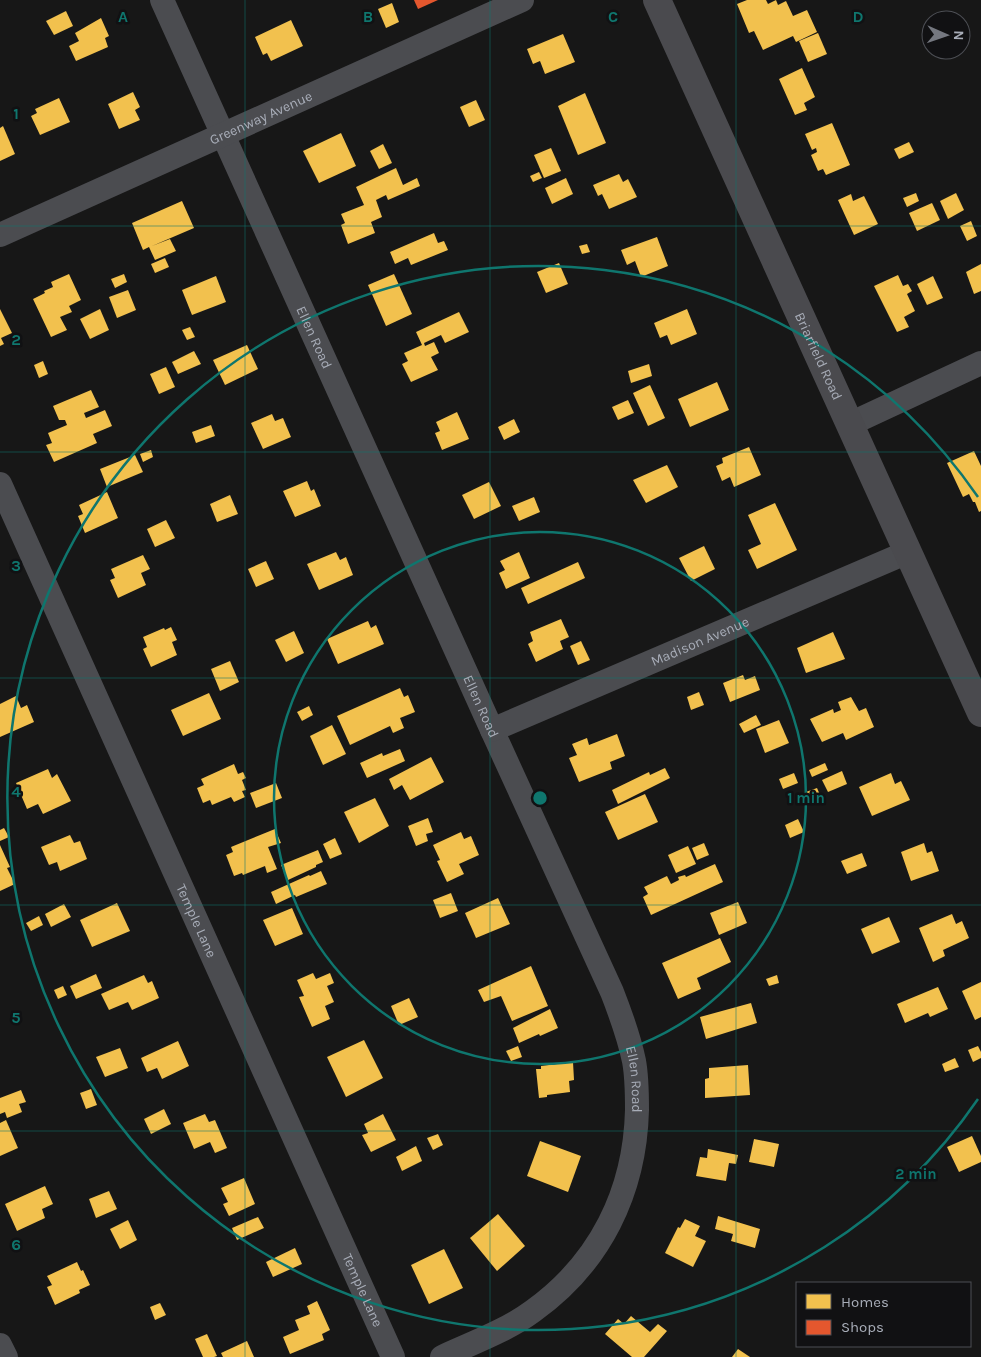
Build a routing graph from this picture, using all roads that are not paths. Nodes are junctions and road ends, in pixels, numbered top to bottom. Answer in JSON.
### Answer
{"nodes":[{"id":1,"x":162,"y":0,"type":"edge"},
{"id":2,"x":522,"y":0,"type":"edge"},
{"id":3,"x":657,"y":0,"type":"edge"},
{"id":4,"x":223,"y":134,"type":"junction"},
{"id":5,"x":0,"y":235,"type":"edge"},
{"id":6,"x":981,"y":363,"type":"edge"},
{"id":7,"x":850,"y":424,"type":"junction"},
{"id":8,"x":0,"y":484,"type":"edge"},
{"id":9,"x":908,"y":552,"type":"junction"},
{"id":10,"x":981,"y":713,"type":"edge"},
{"id":11,"x":492,"y":730,"type":"junction"},
{"id":12,"x":0,"y":1345,"type":"edge"},
{"id":13,"x":6,"y":1357,"type":"edge"},
{"id":14,"x":393,"y":1357,"type":"edge"},
{"id":15,"x":442,"y":1357,"type":"edge"}],
"edges":[{"from":1,"to":4,"type":"street","name":"Ellen Road"},
{"from":2,"to":4,"type":"street","name":"Greenway Avenue"},
{"from":3,"to":7,"type":"main road","name":"Briarfield Road"},
{"from":4,"to":5,"type":"street","name":"Greenway Avenue"},
{"from":4,"to":11,"type":"street","name":"Ellen Road"},
{"from":6,"to":7,"type":"street"},
{"from":7,"to":9,"type":"main road","name":"Briarfield Road"},
{"from":8,"to":14,"type":"street","name":"Temple Lane"},
{"from":9,"to":10,"type":"main road","name":"Briarfield Road"},
{"from":9,"to":11,"type":"street","name":"Madison Avenue"},
{"from":11,"to":15,"type":"street","name":"Ellen Road"},
{"from":12,"to":13,"type":"street"}]}
